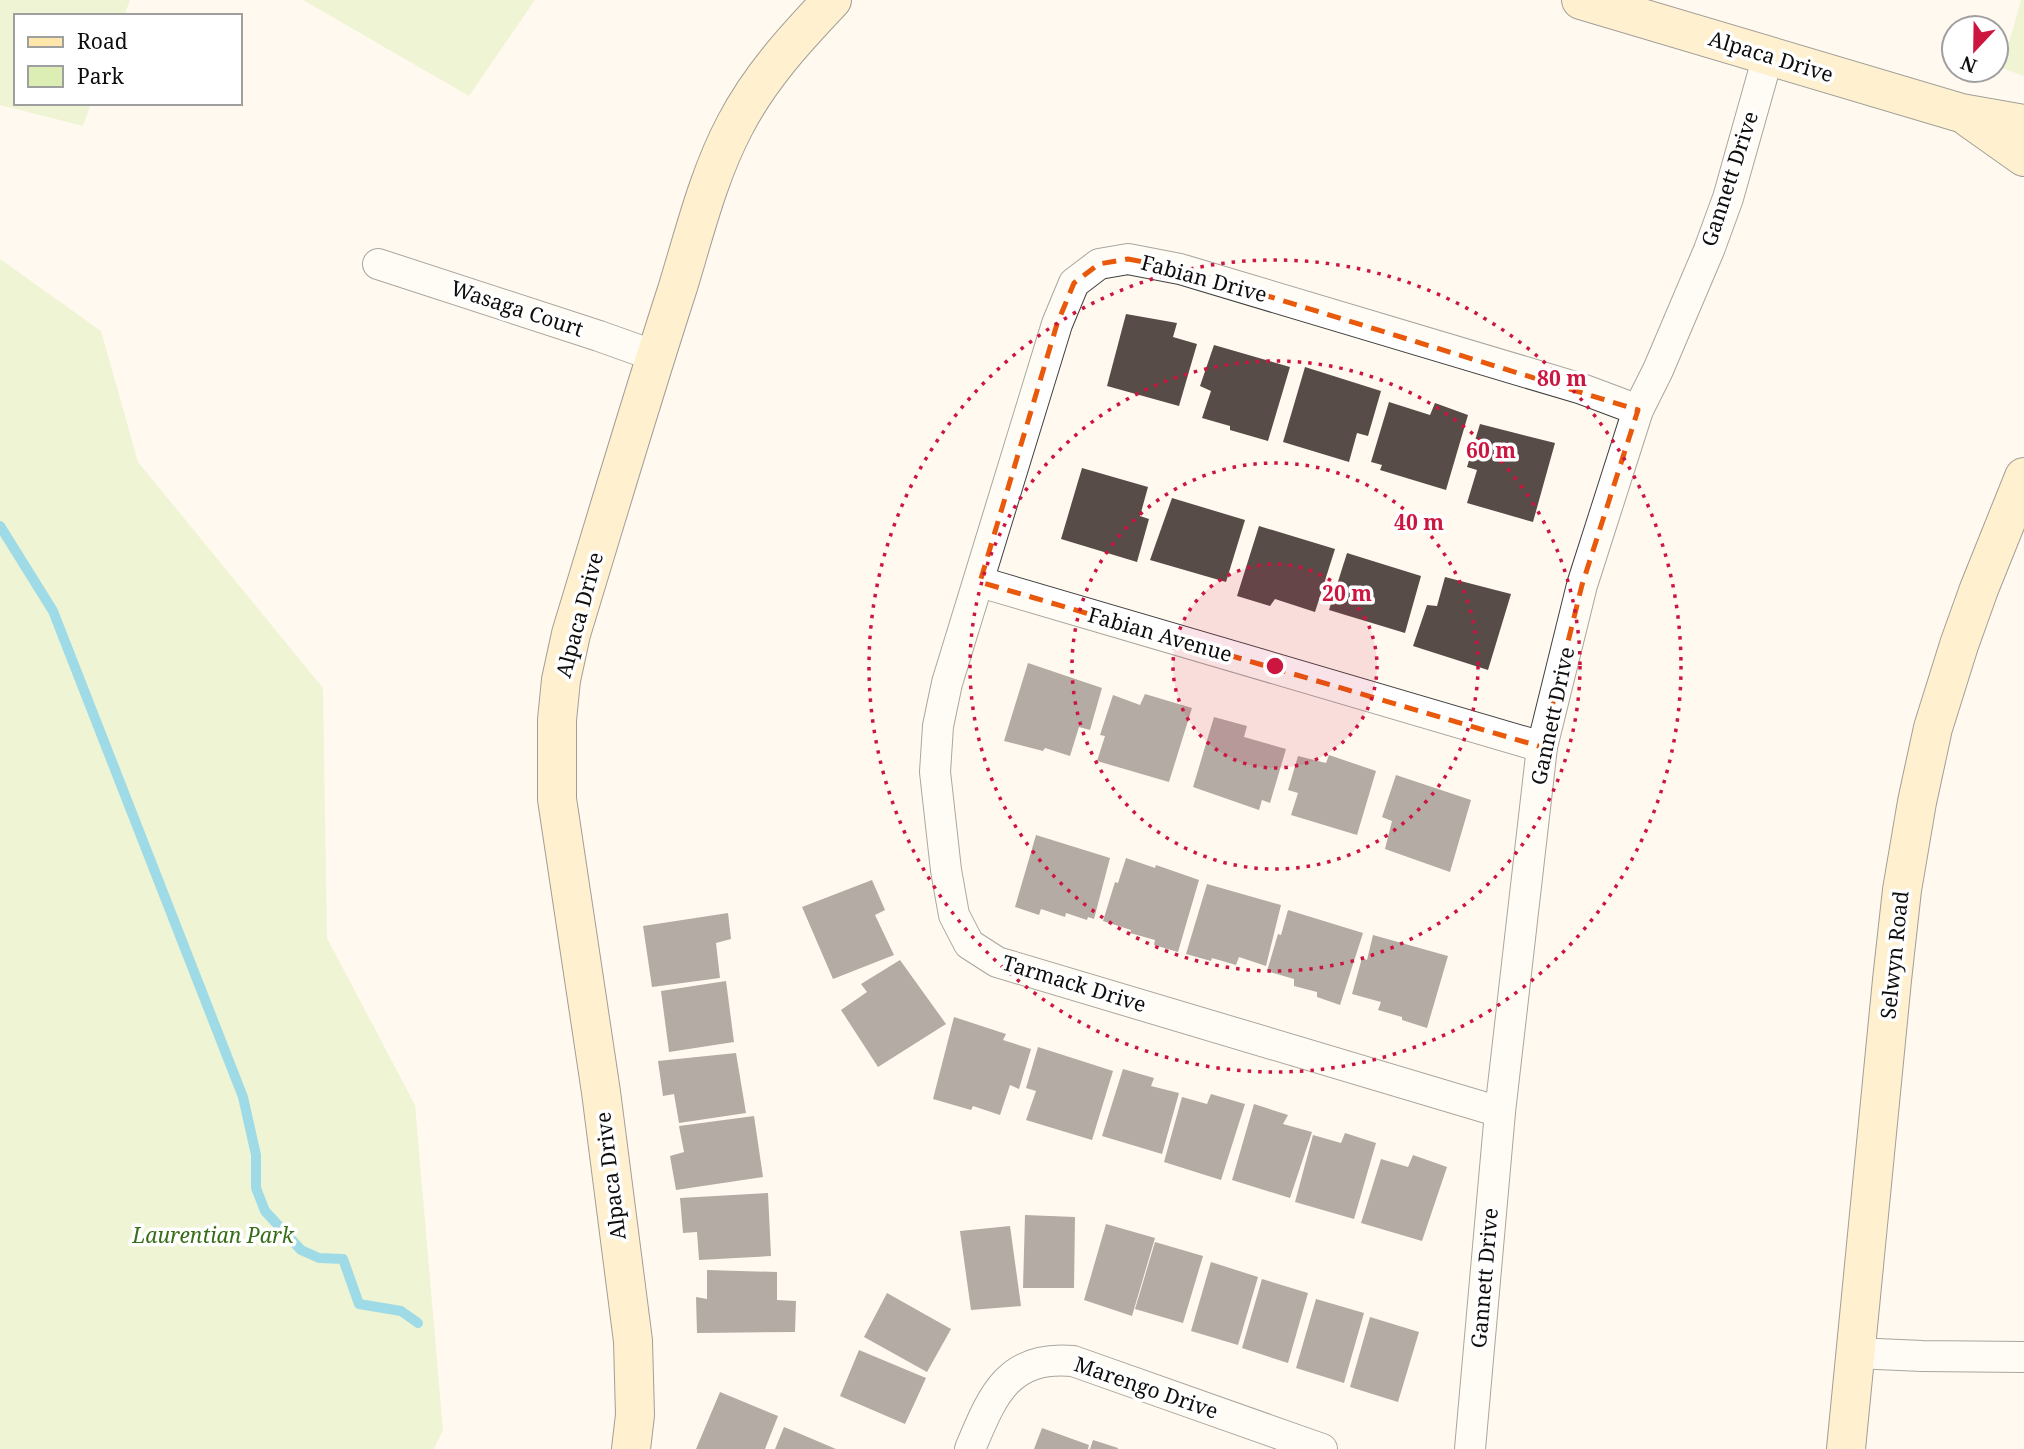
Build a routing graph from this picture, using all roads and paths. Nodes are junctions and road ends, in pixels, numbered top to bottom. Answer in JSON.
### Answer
{"nodes":[{"id":1,"x":832,"y":0,"type":"edge"},
{"id":2,"x":1581,"y":0,"type":"edge"},
{"id":3,"x":1768,"y":56,"type":"junction"},
{"id":4,"x":1961,"y":113,"type":"junction"},
{"id":5,"x":2024,"y":124,"type":"edge"},
{"id":6,"x":2024,"y":157,"type":"edge"},
{"id":7,"x":378,"y":264,"type":"dead end"},
{"id":8,"x":655,"y":356,"type":"junction"},
{"id":9,"x":1638,"y":410,"type":"junction"},
{"id":10,"x":2024,"y":477,"type":"edge"},
{"id":11,"x":2014,"y":532,"type":"edge"},
{"id":12,"x":980,"y":582,"type":"junction"},
{"id":13,"x":1542,"y":747,"type":"junction"},
{"id":14,"x":1500,"y":1112,"type":"junction"},
{"id":15,"x":1855,"y":1353,"type":"junction"},
{"id":16,"x":2024,"y":1357,"type":"edge"},
{"id":17,"x":631,"y":1449,"type":"edge"},
{"id":18,"x":970,"y":1449,"type":"edge"},
{"id":19,"x":1322,"y":1449,"type":"edge"},
{"id":20,"x":1470,"y":1449,"type":"edge"},
{"id":21,"x":1846,"y":1449,"type":"edge"}],
"edges":[{"from":1,"to":8,"type":"street","name":"Alpaca Drive"},
{"from":2,"to":3,"type":"street","name":"Alpaca Drive"},
{"from":3,"to":4,"type":"street","name":"Alpaca Drive"},
{"from":3,"to":9,"type":"street","name":"Gannett Drive"},
{"from":4,"to":5,"type":"street","name":"Alpaca Drive"},
{"from":4,"to":6,"type":"street","name":"Alpaca Drive"},
{"from":7,"to":8,"type":"street","name":"Wasaga Court"},
{"from":8,"to":17,"type":"street","name":"Alpaca Drive"},
{"from":9,"to":12,"type":"street","name":"Fabian Drive"},
{"from":9,"to":13,"type":"street","name":"Gannett Drive"},
{"from":10,"to":11,"type":"street","name":"Selwyn Road"},
{"from":11,"to":15,"type":"street","name":"Selwyn Road"},
{"from":12,"to":13,"type":"street","name":"Fabian Avenue"},
{"from":12,"to":14,"type":"street","name":"Tarmack Drive"},
{"from":13,"to":14,"type":"street","name":"Gannett Drive"},
{"from":14,"to":20,"type":"street","name":"Gannett Drive"},
{"from":15,"to":16,"type":"street"},
{"from":15,"to":21,"type":"street","name":"Selwyn Road"},
{"from":18,"to":19,"type":"street","name":"Marengo Drive"}]}
